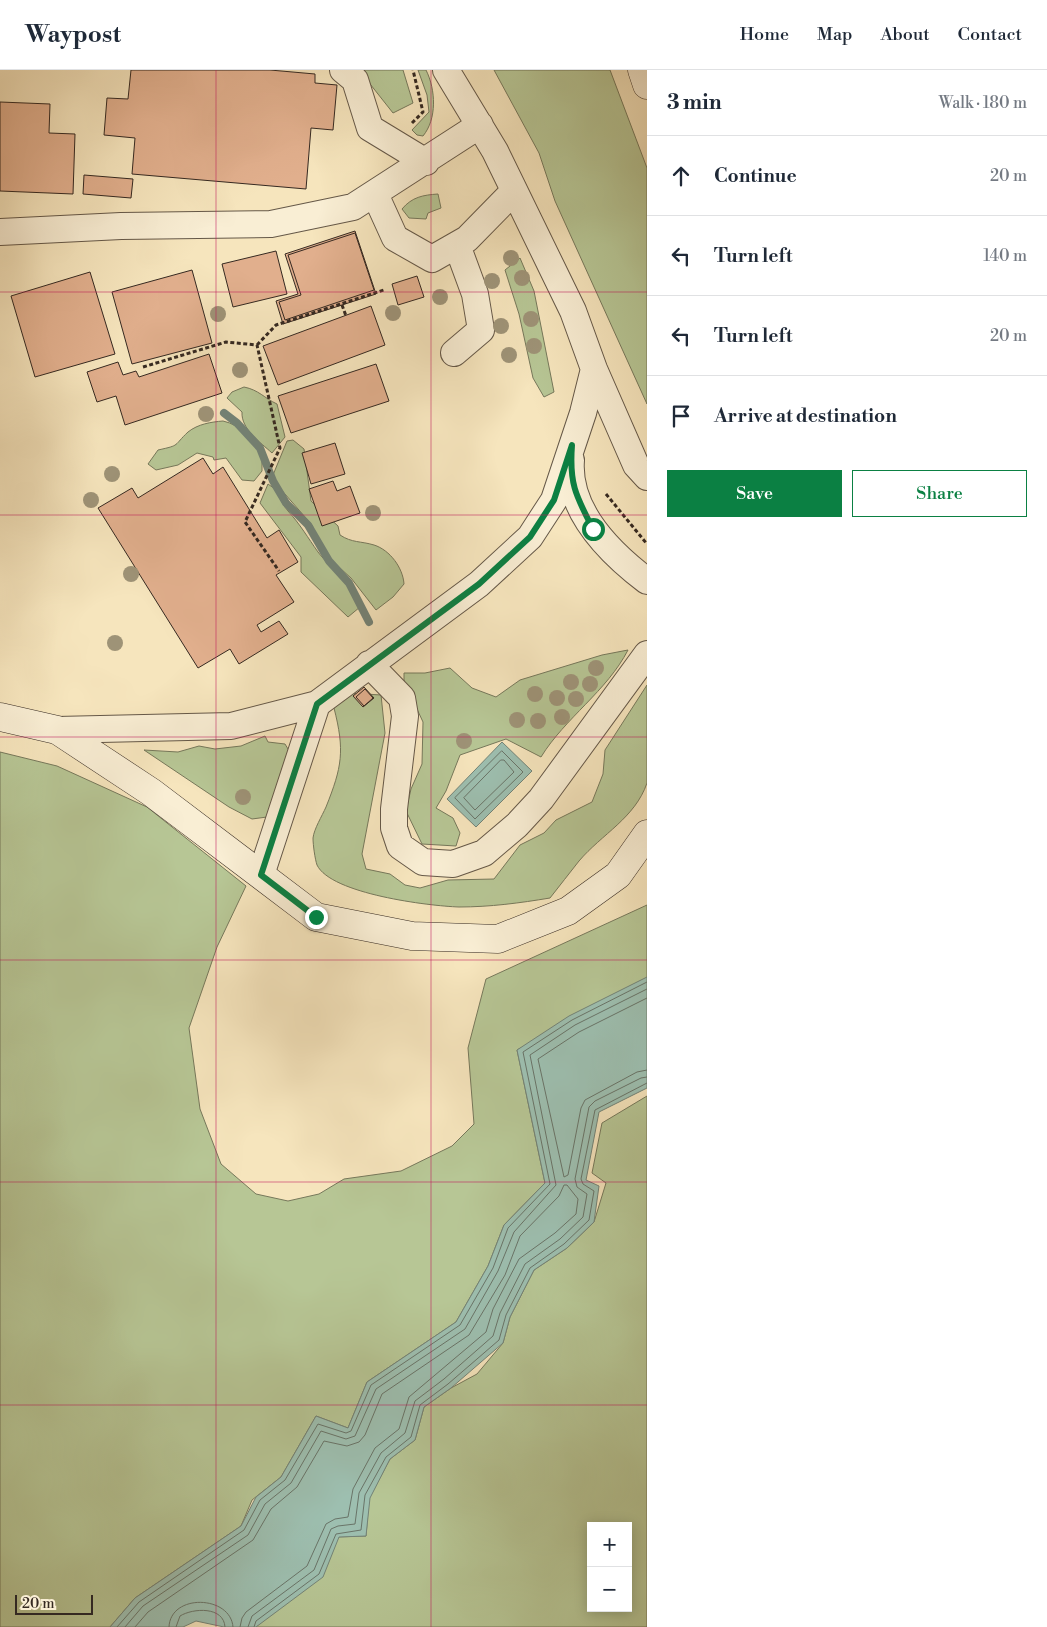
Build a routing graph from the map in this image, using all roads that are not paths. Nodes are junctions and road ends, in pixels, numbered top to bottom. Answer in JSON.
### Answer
{"nodes":[{"id":1,"x":344,"y":70,"type":"edge"},
{"id":2,"x":446,"y":70,"type":"edge"},
{"id":3,"x":642,"y":70,"type":"edge"},
{"id":4,"x":647,"y":85,"type":"edge"},
{"id":5,"x":480,"y":126,"type":"junction"},
{"id":6,"x":426,"y":162,"type":"junction"},
{"id":7,"x":513,"y":192,"type":"junction"},
{"id":8,"x":374,"y":194,"type":"junction"},
{"id":9,"x":0,"y":232,"type":"edge"},
{"id":10,"x":457,"y":245,"type":"junction"},
{"id":11,"x":454,"y":353,"type":"dead end"},
{"id":12,"x":594,"y":369,"type":"junction"},
{"id":13,"x":572,"y":445,"type":"junction"},
{"id":14,"x":647,"y":477,"type":"edge"},
{"id":15,"x":647,"y":581,"type":"edge"},
{"id":16,"x":647,"y":654,"type":"edge"},
{"id":17,"x":369,"y":664,"type":"junction"},
{"id":18,"x":317,"y":704,"type":"junction"},
{"id":19,"x":0,"y":717,"type":"edge"},
{"id":20,"x":57,"y":730,"type":"junction"},
{"id":21,"x":647,"y":834,"type":"edge"},
{"id":22,"x":261,"y":875,"type":"junction"}],
"edges":[{"from":1,"to":6,"type":"street"},
{"from":2,"to":5,"type":"street"},
{"from":3,"to":4,"type":"street"},
{"from":5,"to":6,"type":"street"},
{"from":5,"to":7,"type":"street"},
{"from":6,"to":8,"type":"street"},
{"from":7,"to":10,"type":"street"},
{"from":7,"to":12,"type":"street"},
{"from":8,"to":9,"type":"street"},
{"from":8,"to":10,"type":"street"},
{"from":10,"to":11,"type":"street"},
{"from":12,"to":13,"type":"street"},
{"from":12,"to":14,"type":"street"},
{"from":13,"to":15,"type":"street"},
{"from":13,"to":17,"type":"street"},
{"from":16,"to":17,"type":"street"},
{"from":17,"to":18,"type":"street"},
{"from":18,"to":20,"type":"street"},
{"from":18,"to":22,"type":"street"},
{"from":19,"to":20,"type":"street"},
{"from":20,"to":22,"type":"street"},
{"from":21,"to":22,"type":"street"}]}
